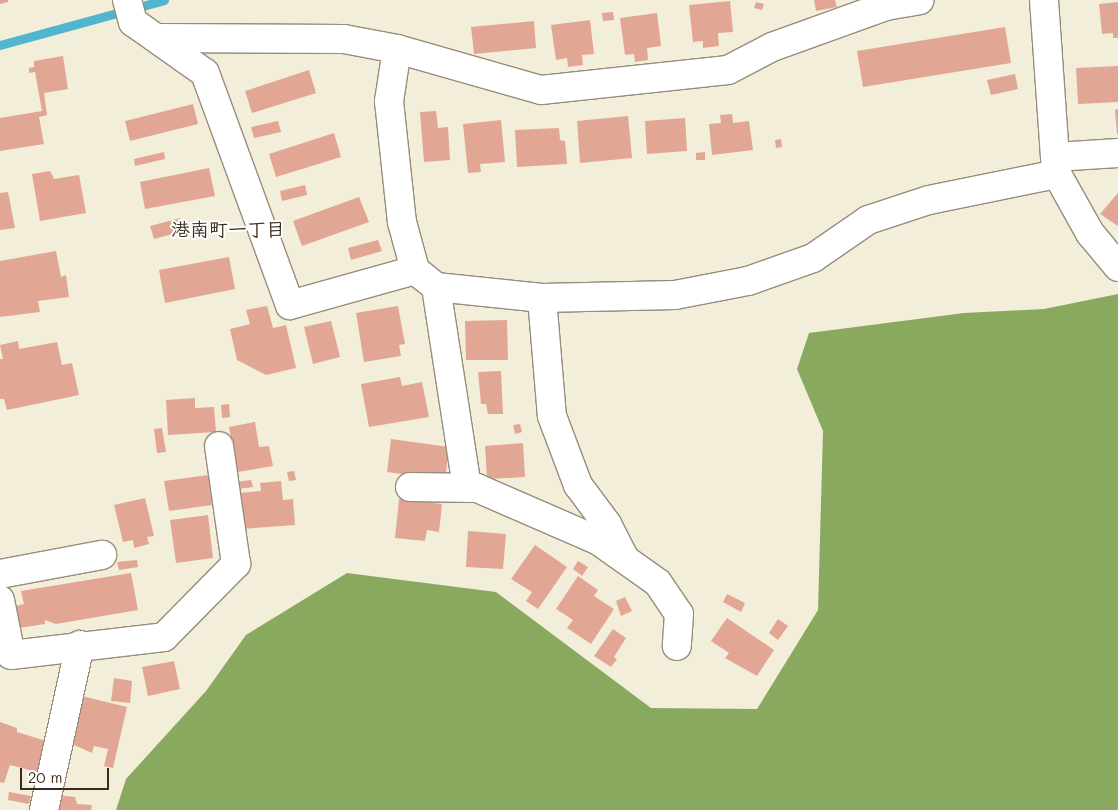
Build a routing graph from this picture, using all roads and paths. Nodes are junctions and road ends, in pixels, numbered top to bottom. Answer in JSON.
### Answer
{"nodes":[{"id":1,"x":919,"y":0,"type":"edge"},
{"id":2,"x":1044,"y":0,"type":"edge"},
{"id":3,"x":129,"y":8,"type":"edge"},
{"id":4,"x":156,"y":38,"type":"junction"},
{"id":5,"x":397,"y":49,"type":"junction"},
{"id":6,"x":1118,"y":152,"type":"edge"},
{"id":7,"x":1056,"y":166,"type":"junction"},
{"id":8,"x":1118,"y":268,"type":"edge"},
{"id":9,"x":415,"y":270,"type":"junction"},
{"id":10,"x":436,"y":287,"type":"junction"},
{"id":11,"x":542,"y":298,"type":"junction"},
{"id":12,"x":219,"y":446,"type":"dead end"},
{"id":13,"x":410,"y":487,"type":"dead end"},
{"id":14,"x":467,"y":488,"type":"junction"},
{"id":15,"x":102,"y":555,"type":"dead end"},
{"id":16,"x":624,"y":559,"type":"junction"},
{"id":17,"x":0,"y":574,"type":"edge"},
{"id":18,"x":0,"y":600,"type":"edge"},
{"id":19,"x":80,"y":645,"type":"junction"},
{"id":20,"x":677,"y":646,"type":"dead end"},
{"id":21,"x":6,"y":655,"type":"edge"},
{"id":22,"x":44,"y":810,"type":"edge"}],
"edges":[{"from":1,"to":5,"type":"street"},
{"from":2,"to":7,"type":"street"},
{"from":3,"to":4,"type":"street"},
{"from":4,"to":5,"type":"street"},
{"from":4,"to":9,"type":"street"},
{"from":5,"to":9,"type":"street"},
{"from":6,"to":7,"type":"street"},
{"from":7,"to":8,"type":"street"},
{"from":7,"to":11,"type":"street"},
{"from":9,"to":10,"type":"street"},
{"from":10,"to":11,"type":"street"},
{"from":10,"to":14,"type":"street"},
{"from":11,"to":16,"type":"street"},
{"from":12,"to":19,"type":"street"},
{"from":13,"to":14,"type":"street"},
{"from":14,"to":16,"type":"street"},
{"from":15,"to":17,"type":"street"},
{"from":16,"to":20,"type":"street"},
{"from":18,"to":21,"type":"street"},
{"from":19,"to":21,"type":"street"},
{"from":19,"to":22,"type":"street"}]}
